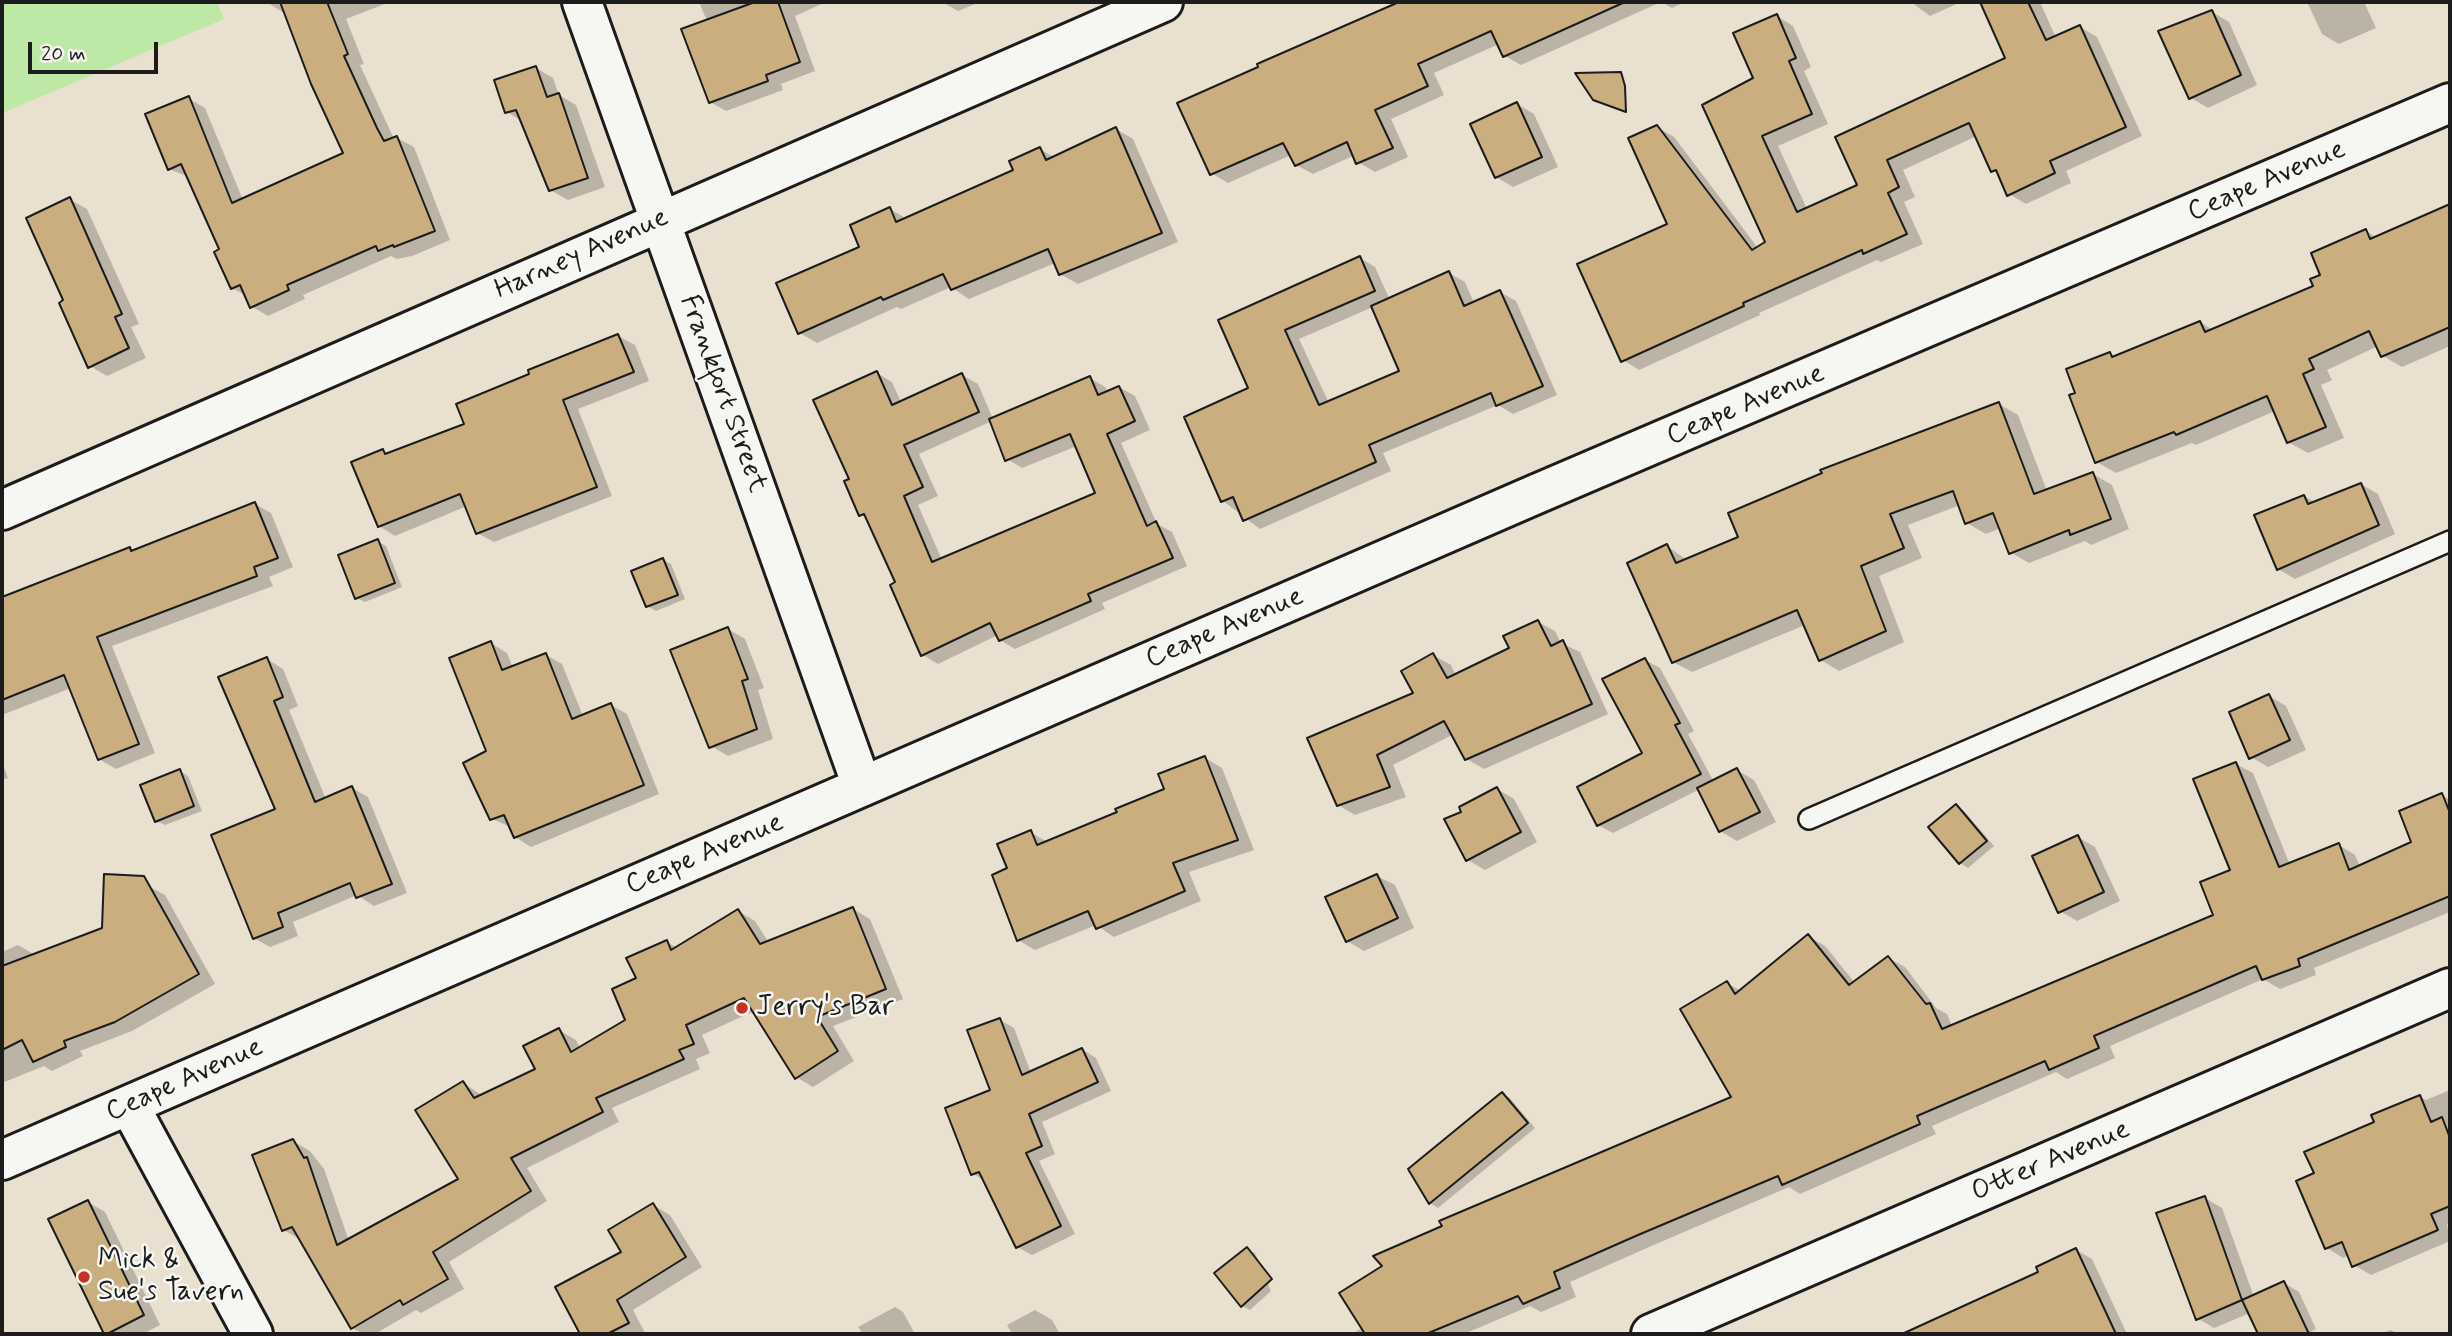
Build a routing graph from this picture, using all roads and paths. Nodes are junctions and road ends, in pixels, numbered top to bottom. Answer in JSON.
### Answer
{"nodes":[{"id":1,"x":582,"y":2,"type":"edge"},
{"id":2,"x":1163,"y":2,"type":"edge"},
{"id":3,"x":2450,"y":103,"type":"edge"},
{"id":4,"x":660,"y":221,"type":"junction"},
{"id":5,"x":2,"y":510,"type":"edge"},
{"id":6,"x":2450,"y":541,"type":"edge"},
{"id":7,"x":862,"y":786,"type":"junction"},
{"id":8,"x":1809,"y":819,"type":"dead end"},
{"id":9,"x":2450,"y":988,"type":"edge"},
{"id":10,"x":129,"y":1105,"type":"junction"},
{"id":11,"x":2,"y":1160,"type":"edge"},
{"id":12,"x":253,"y":1334,"type":"edge"},
{"id":13,"x":1651,"y":1334,"type":"edge"}],
"edges":[{"from":1,"to":4,"type":"street","name":"Frankfort Street"},
{"from":2,"to":4,"type":"street","name":"Harney Avenue"},
{"from":3,"to":7,"type":"street","name":"Ceape Avenue"},
{"from":4,"to":5,"type":"street","name":"Harney Avenue"},
{"from":4,"to":7,"type":"street","name":"Frankfort Street"},
{"from":6,"to":8,"type":"lane"},
{"from":7,"to":10,"type":"street","name":"Ceape Avenue"},
{"from":9,"to":13,"type":"street","name":"Otter Avenue"},
{"from":10,"to":11,"type":"street","name":"Ceape Avenue"},
{"from":10,"to":12,"type":"street"}]}
